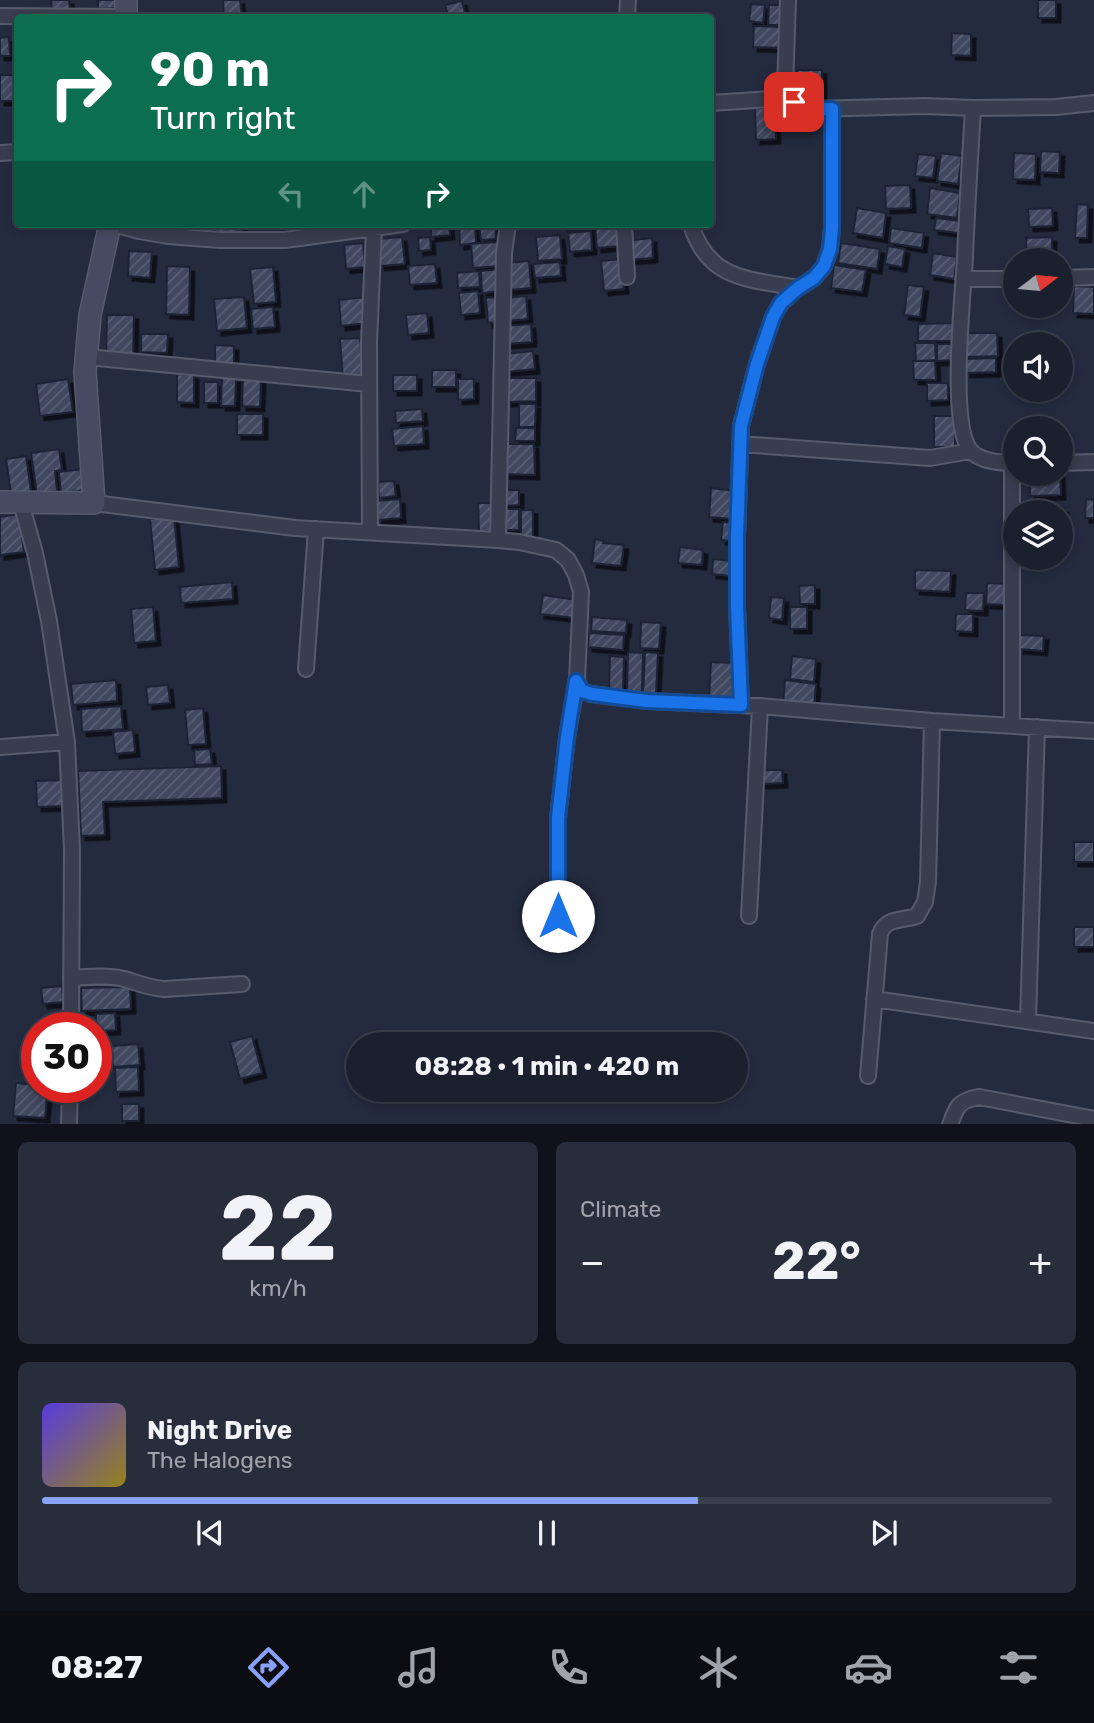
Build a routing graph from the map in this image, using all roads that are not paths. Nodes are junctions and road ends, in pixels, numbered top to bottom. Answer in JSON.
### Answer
{"nodes":[{"id":1,"x":788,"y":0,"type":"edge"},
{"id":2,"x":788,"y":98,"type":"junction"},
{"id":3,"x":714,"y":103,"type":"edge"},
{"id":4,"x":1094,"y":103,"type":"edge"},
{"id":5,"x":973,"y":108,"type":"junction"},
{"id":6,"x":832,"y":109,"type":"junction"},
{"id":7,"x":111,"y":228,"type":"edge"},
{"id":8,"x":127,"y":228,"type":"edge"},
{"id":9,"x":380,"y":228,"type":"edge"},
{"id":10,"x":507,"y":228,"type":"edge"},
{"id":11,"x":624,"y":228,"type":"edge"},
{"id":12,"x":692,"y":228,"type":"edge"},
{"id":13,"x":374,"y":229,"type":"junction"},
{"id":14,"x":627,"y":277,"type":"dead end"},
{"id":15,"x":1094,"y":277,"type":"edge"},
{"id":16,"x":1073,"y":278,"type":"edge"},
{"id":17,"x":963,"y":279,"type":"junction"},
{"id":18,"x":1003,"y":279,"type":"edge"},
{"id":19,"x":798,"y":288,"type":"junction"},
{"id":20,"x":87,"y":356,"type":"junction"},
{"id":21,"x":369,"y":384,"type":"junction"},
{"id":22,"x":740,"y":444,"type":"junction"},
{"id":23,"x":971,"y":451,"type":"junction"},
{"id":24,"x":1094,"y":462,"type":"edge"},
{"id":25,"x":1003,"y":463,"type":"edge"},
{"id":26,"x":1073,"y":463,"type":"edge"},
{"id":27,"x":1014,"y":486,"type":"edge"},
{"id":28,"x":10,"y":503,"type":"edge"},
{"id":29,"x":94,"y":503,"type":"junction"},
{"id":30,"x":316,"y":529,"type":"junction"},
{"id":31,"x":370,"y":532,"type":"junction"},
{"id":32,"x":498,"y":540,"type":"junction"},
{"id":33,"x":306,"y":669,"type":"dead end"},
{"id":34,"x":576,"y":681,"type":"junction"},
{"id":35,"x":741,"y":705,"type":"junction"},
{"id":36,"x":760,"y":706,"type":"junction"},
{"id":37,"x":932,"y":721,"type":"junction"},
{"id":38,"x":1012,"y":726,"type":"junction"},
{"id":39,"x":1037,"y":727,"type":"junction"},
{"id":40,"x":1094,"y":731,"type":"edge"},
{"id":41,"x":67,"y":742,"type":"junction"},
{"id":42,"x":0,"y":747,"type":"edge"},
{"id":43,"x":558,"y":916,"type":"dead end"},
{"id":44,"x":749,"y":916,"type":"dead end"},
{"id":45,"x":72,"y":978,"type":"junction"},
{"id":46,"x":242,"y":984,"type":"dead end"},
{"id":47,"x":874,"y":999,"type":"junction"},
{"id":48,"x":71,"y":1012,"type":"edge"},
{"id":49,"x":1028,"y":1021,"type":"junction"},
{"id":50,"x":1094,"y":1031,"type":"edge"},
{"id":51,"x":868,"y":1076,"type":"dead end"},
{"id":52,"x":70,"y":1103,"type":"edge"},
{"id":53,"x":1094,"y":1119,"type":"edge"},
{"id":54,"x":69,"y":1124,"type":"edge"},
{"id":55,"x":950,"y":1124,"type":"edge"}],
"edges":[{"from":1,"to":2,"type":"street"},
{"from":2,"to":3,"type":"street"},
{"from":2,"to":6,"type":"street"},
{"from":4,"to":5,"type":"street"},
{"from":5,"to":6,"type":"street"},
{"from":5,"to":17,"type":"street"},
{"from":6,"to":19,"type":"street"},
{"from":7,"to":20,"type":"street"},
{"from":8,"to":13,"type":"street"},
{"from":9,"to":13,"type":"street"},
{"from":10,"to":32,"type":"street"},
{"from":11,"to":14,"type":"street"},
{"from":12,"to":19,"type":"street"},
{"from":13,"to":21,"type":"street"},
{"from":15,"to":16,"type":"street"},
{"from":17,"to":18,"type":"street"},
{"from":17,"to":23,"type":"street"},
{"from":19,"to":22,"type":"street"},
{"from":20,"to":21,"type":"street"},
{"from":20,"to":29,"type":"street"},
{"from":21,"to":31,"type":"street"},
{"from":22,"to":23,"type":"street"},
{"from":22,"to":35,"type":"street"},
{"from":23,"to":25,"type":"street"},
{"from":24,"to":26,"type":"street"},
{"from":27,"to":38,"type":"street"},
{"from":28,"to":29,"type":"street"},
{"from":28,"to":41,"type":"street"},
{"from":29,"to":30,"type":"street"},
{"from":30,"to":31,"type":"street"},
{"from":30,"to":33,"type":"street"},
{"from":31,"to":32,"type":"street"},
{"from":32,"to":34,"type":"street"},
{"from":34,"to":35,"type":"street"},
{"from":34,"to":43,"type":"street"},
{"from":35,"to":36,"type":"street"},
{"from":36,"to":37,"type":"street"},
{"from":36,"to":44,"type":"street"},
{"from":37,"to":38,"type":"street"},
{"from":37,"to":47,"type":"street"},
{"from":38,"to":39,"type":"street"},
{"from":39,"to":40,"type":"street"},
{"from":39,"to":49,"type":"street"},
{"from":41,"to":42,"type":"street"},
{"from":41,"to":45,"type":"street"},
{"from":45,"to":46,"type":"street"},
{"from":45,"to":48,"type":"street"},
{"from":47,"to":49,"type":"street"},
{"from":47,"to":51,"type":"street"},
{"from":49,"to":50,"type":"street"},
{"from":52,"to":54,"type":"street"},
{"from":53,"to":55,"type":"street"}]}
